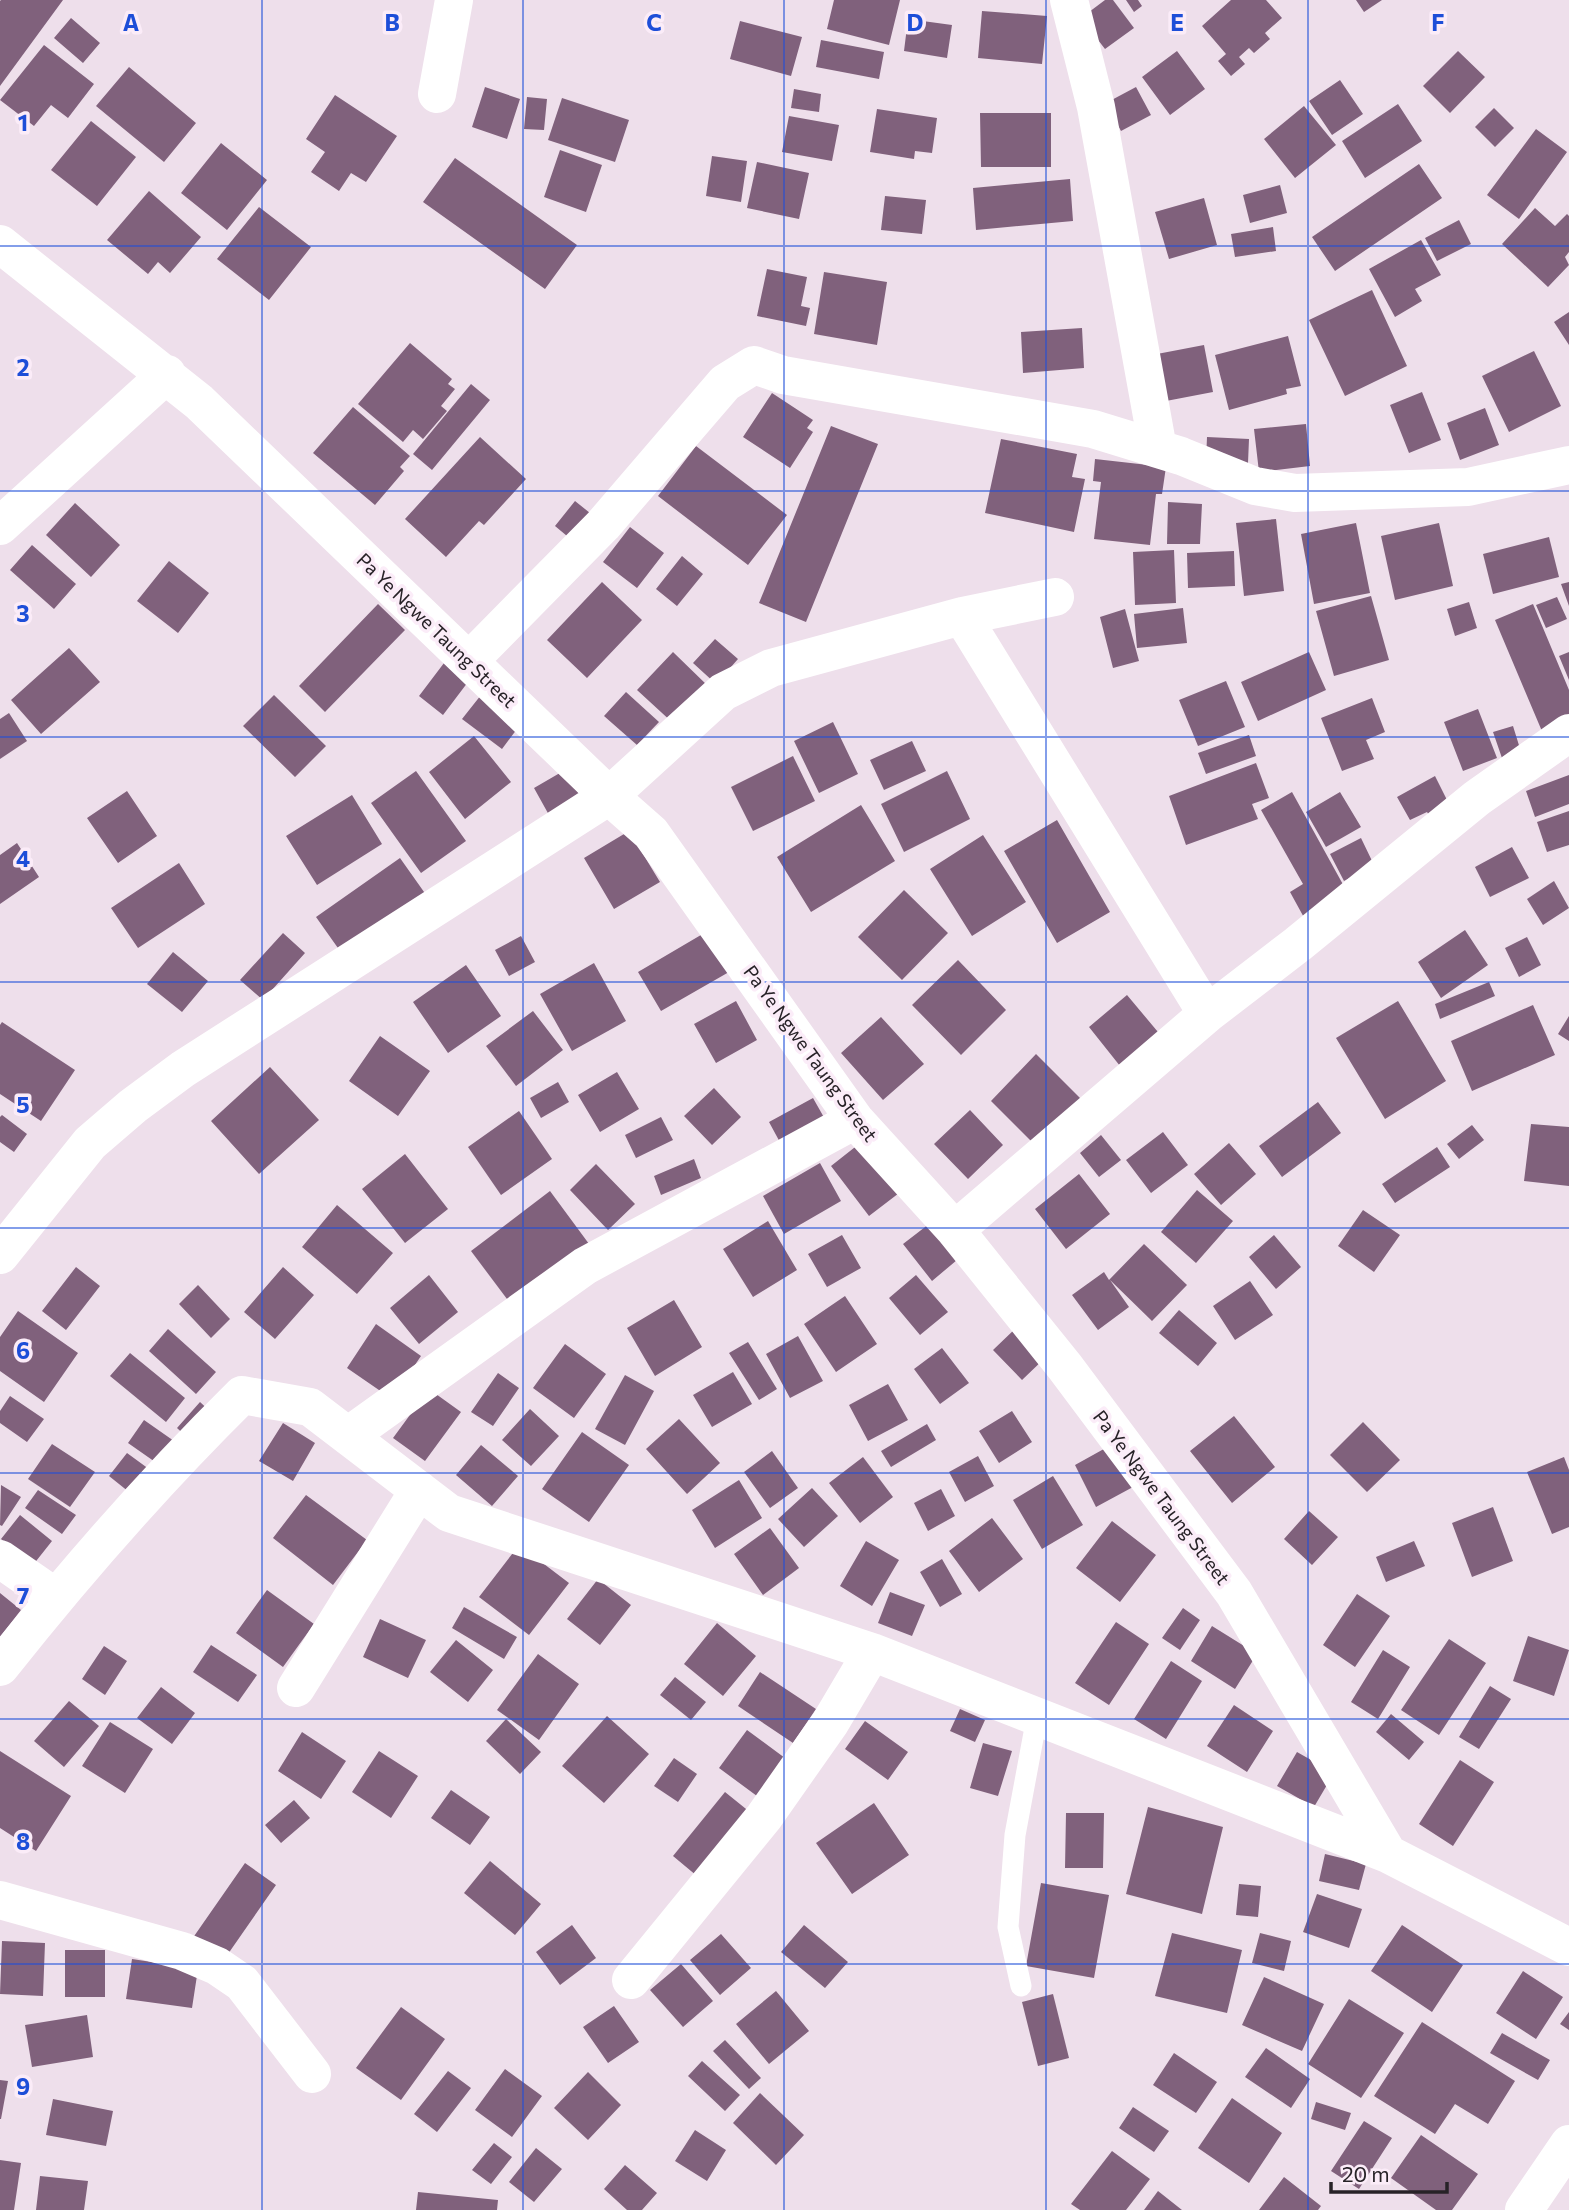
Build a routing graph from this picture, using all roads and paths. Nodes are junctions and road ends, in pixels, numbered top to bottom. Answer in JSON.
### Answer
{"nodes":[{"id":1,"x":454,"y":0,"type":"edge"},
{"id":2,"x":1069,"y":0,"type":"edge"},
{"id":3,"x":437,"y":94,"type":"dead end"},
{"id":4,"x":0,"y":244,"type":"edge"},
{"id":5,"x":167,"y":374,"type":"junction"},
{"id":6,"x":1158,"y":449,"type":"junction"},
{"id":7,"x":1569,"y":466,"type":"edge"},
{"id":8,"x":0,"y":526,"type":"edge"},
{"id":9,"x":1055,"y":597,"type":"dead end"},
{"id":10,"x":962,"y":616,"type":"junction"},
{"id":11,"x":469,"y":661,"type":"junction"},
{"id":12,"x":1569,"y":733,"type":"edge"},
{"id":13,"x":610,"y":796,"type":"junction"},
{"id":14,"x":1207,"y":1014,"type":"junction"},
{"id":15,"x":855,"y":1120,"type":"junction"},
{"id":16,"x":955,"y":1230,"type":"junction"},
{"id":17,"x":0,"y":1255,"type":"edge"},
{"id":18,"x":348,"y":1436,"type":"junction"},
{"id":19,"x":419,"y":1490,"type":"junction"},
{"id":20,"x":0,"y":1559,"type":"edge"},
{"id":21,"x":55,"y":1597,"type":"junction"},
{"id":22,"x":872,"y":1652,"type":"junction"},
{"id":23,"x":0,"y":1667,"type":"edge"},
{"id":24,"x":296,"y":1688,"type":"dead end"},
{"id":25,"x":1037,"y":1717,"type":"junction"},
{"id":26,"x":1388,"y":1854,"type":"junction"},
{"id":27,"x":0,"y":1900,"type":"edge"},
{"id":28,"x":1569,"y":1947,"type":"edge"},
{"id":29,"x":631,"y":1980,"type":"dead end"},
{"id":30,"x":1021,"y":1986,"type":"dead end"},
{"id":31,"x":312,"y":2074,"type":"dead end"},
{"id":32,"x":1569,"y":2144,"type":"edge"},
{"id":33,"x":1524,"y":2210,"type":"edge"}],
"edges":[{"from":1,"to":3,"type":"street"},
{"from":2,"to":6,"type":"street"},
{"from":4,"to":5,"type":"street","name":"Pa Ye Ngwe Taung Street"},
{"from":5,"to":8,"type":"street"},
{"from":5,"to":11,"type":"street","name":"Pa Ye Ngwe Taung Street"},
{"from":6,"to":7,"type":"street"},
{"from":6,"to":11,"type":"street"},
{"from":9,"to":10,"type":"street"},
{"from":10,"to":13,"type":"street"},
{"from":10,"to":14,"type":"street"},
{"from":11,"to":13,"type":"street","name":"Pa Ye Ngwe Taung Street"},
{"from":12,"to":14,"type":"street"},
{"from":13,"to":15,"type":"street","name":"Pa Ye Ngwe Taung Street"},
{"from":13,"to":17,"type":"street"},
{"from":14,"to":16,"type":"street"},
{"from":15,"to":16,"type":"street","name":"Pa Ye Ngwe Taung Street"},
{"from":15,"to":18,"type":"street"},
{"from":16,"to":26,"type":"street","name":"Pa Ye Ngwe Taung Street"},
{"from":18,"to":19,"type":"street"},
{"from":18,"to":21,"type":"street"},
{"from":19,"to":22,"type":"street"},
{"from":19,"to":24,"type":"street"},
{"from":20,"to":21,"type":"street"},
{"from":21,"to":23,"type":"street"},
{"from":22,"to":25,"type":"street"},
{"from":22,"to":29,"type":"street"},
{"from":25,"to":26,"type":"street"},
{"from":25,"to":30,"type":"lane"},
{"from":26,"to":28,"type":"street"},
{"from":27,"to":31,"type":"street"},
{"from":32,"to":33,"type":"street"}]}
